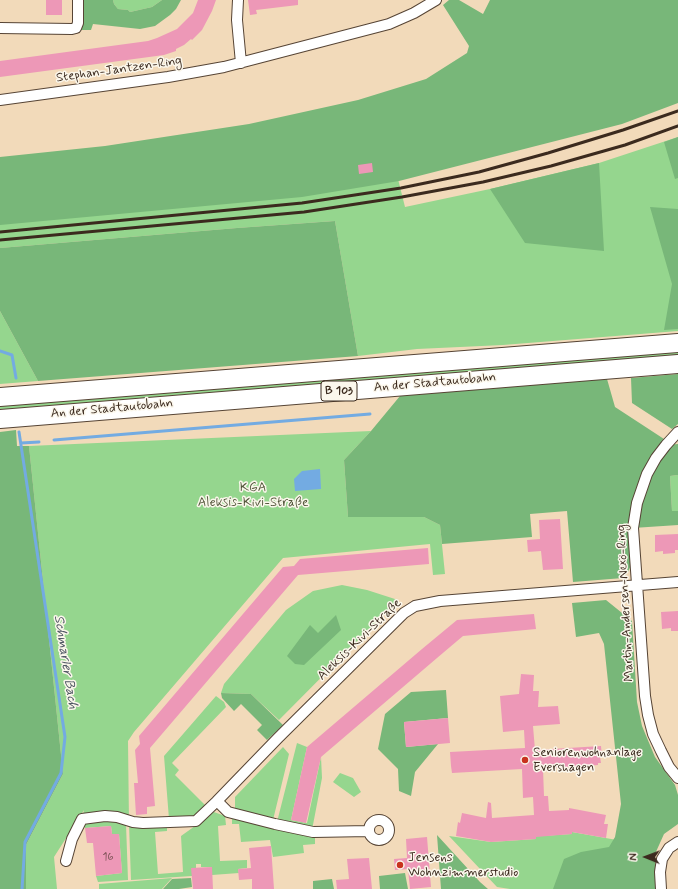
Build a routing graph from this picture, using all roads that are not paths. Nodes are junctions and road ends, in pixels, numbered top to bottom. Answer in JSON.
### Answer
{"nodes":[{"id":1,"x":78,"y":0,"type":"edge"},
{"id":2,"x":238,"y":0,"type":"edge"},
{"id":3,"x":436,"y":0,"type":"edge"},
{"id":4,"x":0,"y":28,"type":"edge"},
{"id":5,"x":241,"y":63,"type":"junction"},
{"id":6,"x":0,"y":100,"type":"edge"},
{"id":7,"x":678,"y":343,"type":"edge"},
{"id":8,"x":678,"y":364,"type":"edge"},
{"id":9,"x":0,"y":397,"type":"edge"},
{"id":10,"x":0,"y":418,"type":"edge"},
{"id":11,"x":678,"y":432,"type":"edge"},
{"id":12,"x":678,"y":582,"type":"edge"},
{"id":13,"x":637,"y":585,"type":"junction"},
{"id":14,"x":678,"y":778,"type":"edge"},
{"id":15,"x":217,"y":801,"type":"junction"},
{"id":16,"x":369,"y":831,"type":"dead end"},
{"id":17,"x":678,"y":842,"type":"edge"},
{"id":18,"x":66,"y":861,"type":"dead end"},
{"id":19,"x":661,"y":889,"type":"edge"}],
"edges":[{"from":1,"to":4,"type":"street"},
{"from":2,"to":5,"type":"street"},
{"from":3,"to":5,"type":"street","name":"Stephan-Jantzen-Ring"},
{"from":5,"to":6,"type":"street","name":"Stephan-Jantzen-Ring"},
{"from":7,"to":9,"type":"highway","name":"An der Stadtautobahn","number":"B 103"},
{"from":8,"to":10,"type":"highway","name":"An der Stadtautobahn","number":"B 103"},
{"from":11,"to":13,"type":"street","name":"Martin-Andersen-Nexö-Ring"},
{"from":12,"to":13,"type":"street","name":"Aleksis-Kivi-Straße"},
{"from":13,"to":14,"type":"street","name":"Martin-Andersen-Nexö-Ring"},
{"from":13,"to":15,"type":"street","name":"Aleksis-Kivi-Straße"},
{"from":15,"to":16,"type":"street"},
{"from":15,"to":18,"type":"street","name":"Aleksis-Kivi-Straße"},
{"from":17,"to":19,"type":"street"}]}
